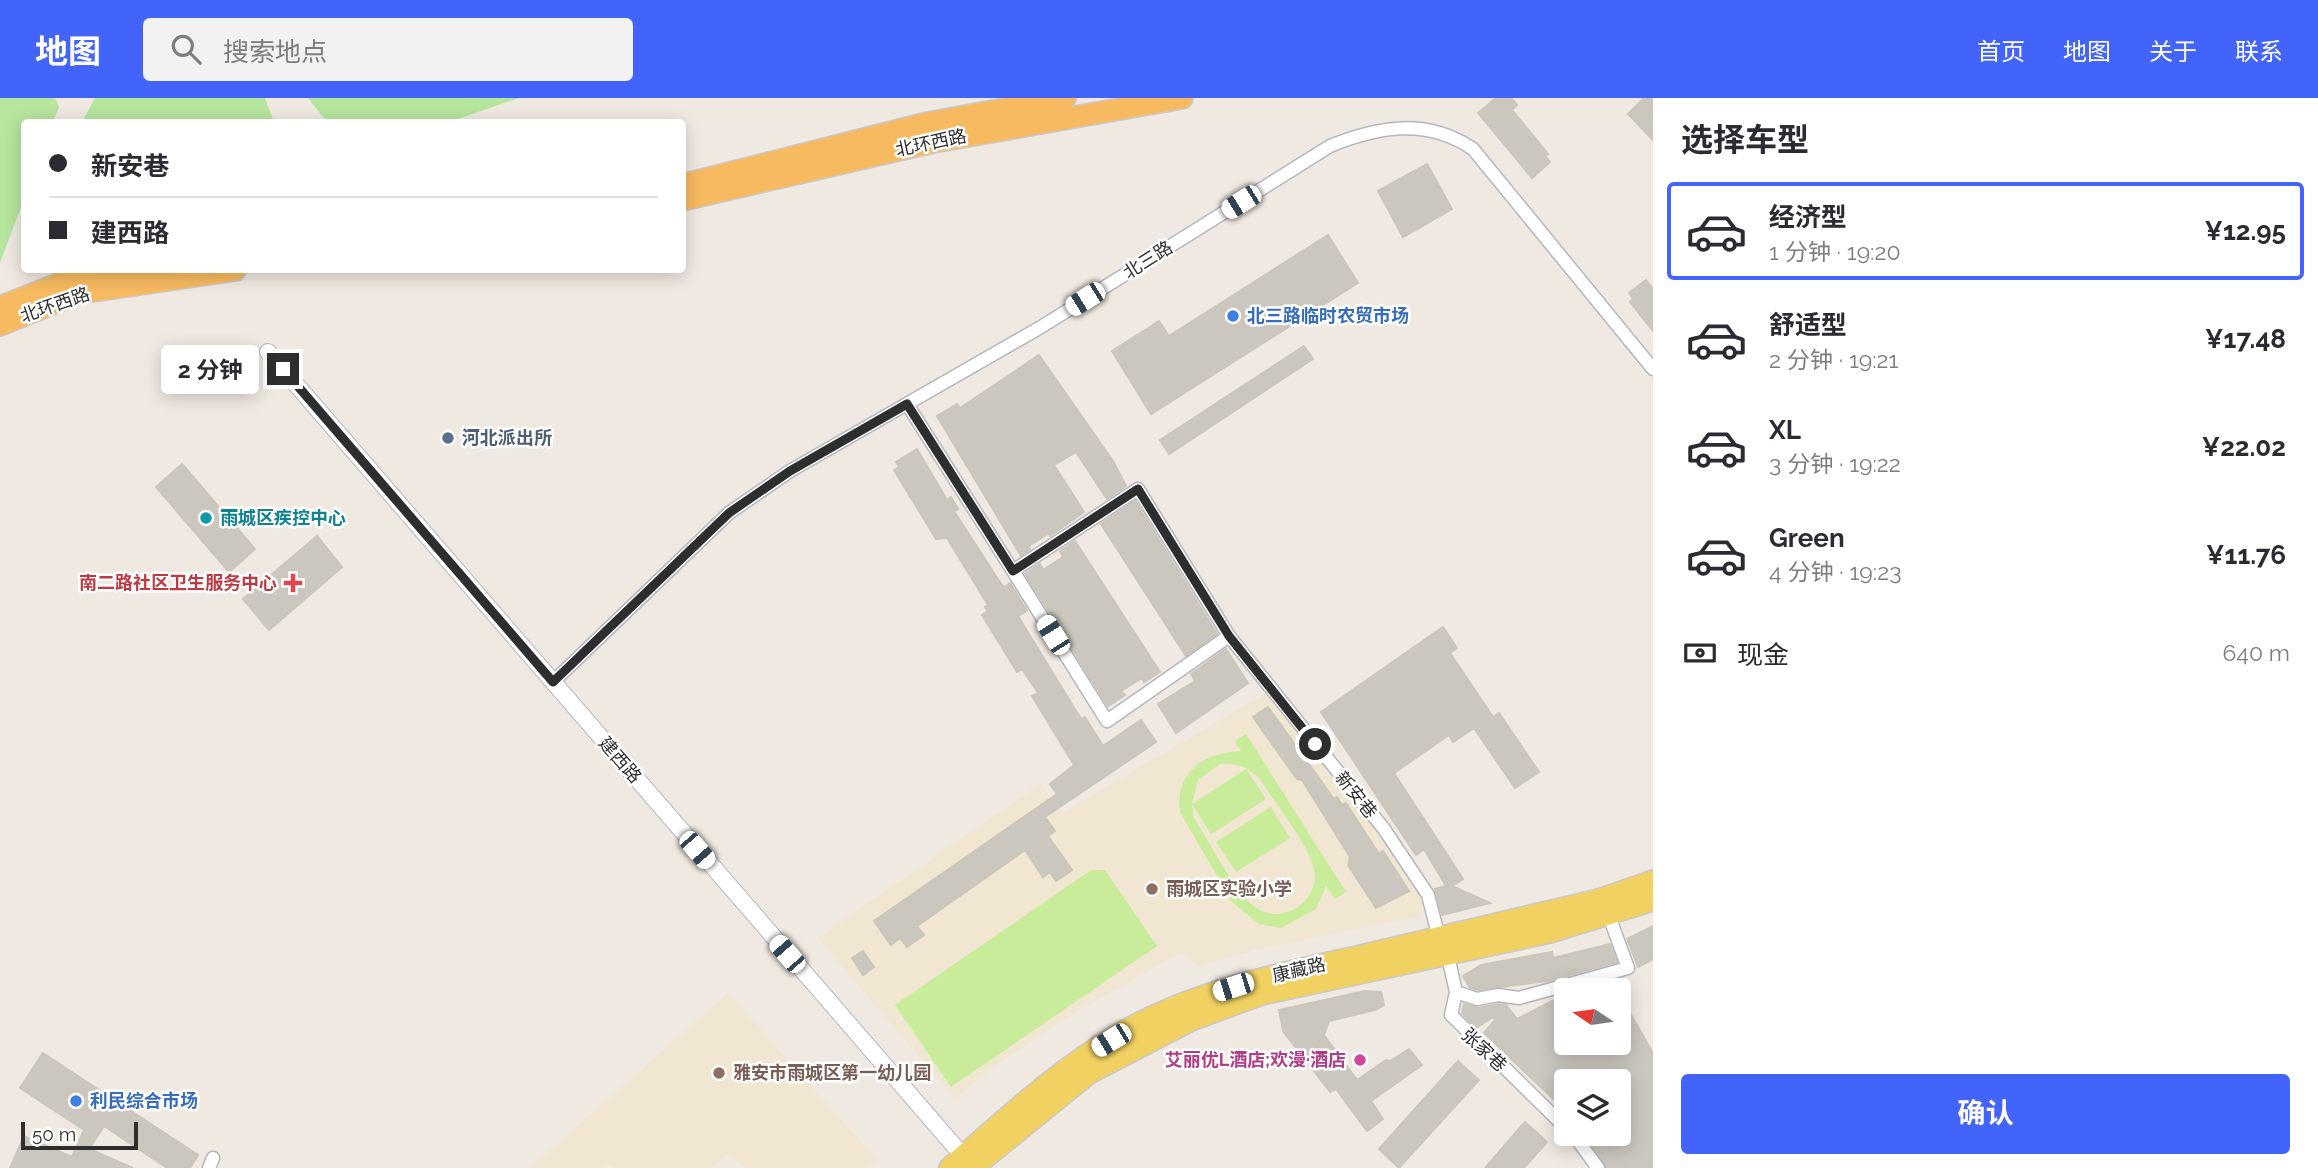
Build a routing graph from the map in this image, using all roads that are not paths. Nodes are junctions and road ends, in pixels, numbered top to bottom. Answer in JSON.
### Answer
{"nodes":[{"id":1,"x":1065,"y":98,"type":"edge"},
{"id":2,"x":1182,"y":98,"type":"edge"},
{"id":3,"x":686,"y":184,"type":"edge"},
{"id":4,"x":686,"y":199,"type":"edge"},
{"id":5,"x":118,"y":273,"type":"edge"},
{"id":6,"x":215,"y":273,"type":"edge"},
{"id":7,"x":0,"y":307,"type":"edge"},
{"id":8,"x":0,"y":325,"type":"edge"},
{"id":9,"x":268,"y":352,"type":"dead end"},
{"id":10,"x":1653,"y":369,"type":"edge"},
{"id":11,"x":907,"y":404,"type":"junction"},
{"id":12,"x":1013,"y":571,"type":"junction"},
{"id":13,"x":1229,"y":636,"type":"junction"},
{"id":14,"x":553,"y":682,"type":"junction"},
{"id":15,"x":1653,"y":881,"type":"edge"},
{"id":16,"x":1653,"y":900,"type":"edge"},
{"id":17,"x":1609,"y":916,"type":"junction"},
{"id":18,"x":1443,"y":945,"type":"junction"},
{"id":19,"x":1456,"y":992,"type":"junction"},
{"id":20,"x":1554,"y":1117,"type":"edge"},
{"id":21,"x":1582,"y":1146,"type":"edge"},
{"id":22,"x":966,"y":1166,"type":"edge"},
{"id":23,"x":1598,"y":1168,"type":"edge"}],
"edges":[{"from":1,"to":3,"type":"highway","name":"北环西路"},
{"from":2,"to":4,"type":"highway","name":"北环西路"},
{"from":5,"to":7,"type":"highway","name":"北环西路"},
{"from":6,"to":8,"type":"highway","name":"北环西路"},
{"from":9,"to":14,"type":"street","name":"建西路"},
{"from":10,"to":11,"type":"street","name":"北三路"},
{"from":11,"to":12,"type":"street"},
{"from":11,"to":14,"type":"street","name":"北三路"},
{"from":12,"to":13,"type":"street","name":"新安巷"},
{"from":12,"to":13,"type":"street"},
{"from":13,"to":18,"type":"street","name":"新安巷"},
{"from":14,"to":22,"type":"street","name":"建西路"},
{"from":15,"to":18,"type":"main road","name":"康藏路"},
{"from":16,"to":17,"type":"main road","name":"康藏路"},
{"from":17,"to":18,"type":"main road","name":"康藏路"},
{"from":17,"to":19,"type":"street"},
{"from":18,"to":19,"type":"street","name":"张家巷"},
{"from":18,"to":22,"type":"main road","name":"康藏路"},
{"from":19,"to":20,"type":"street","name":"张家巷"},
{"from":21,"to":23,"type":"street"}]}
